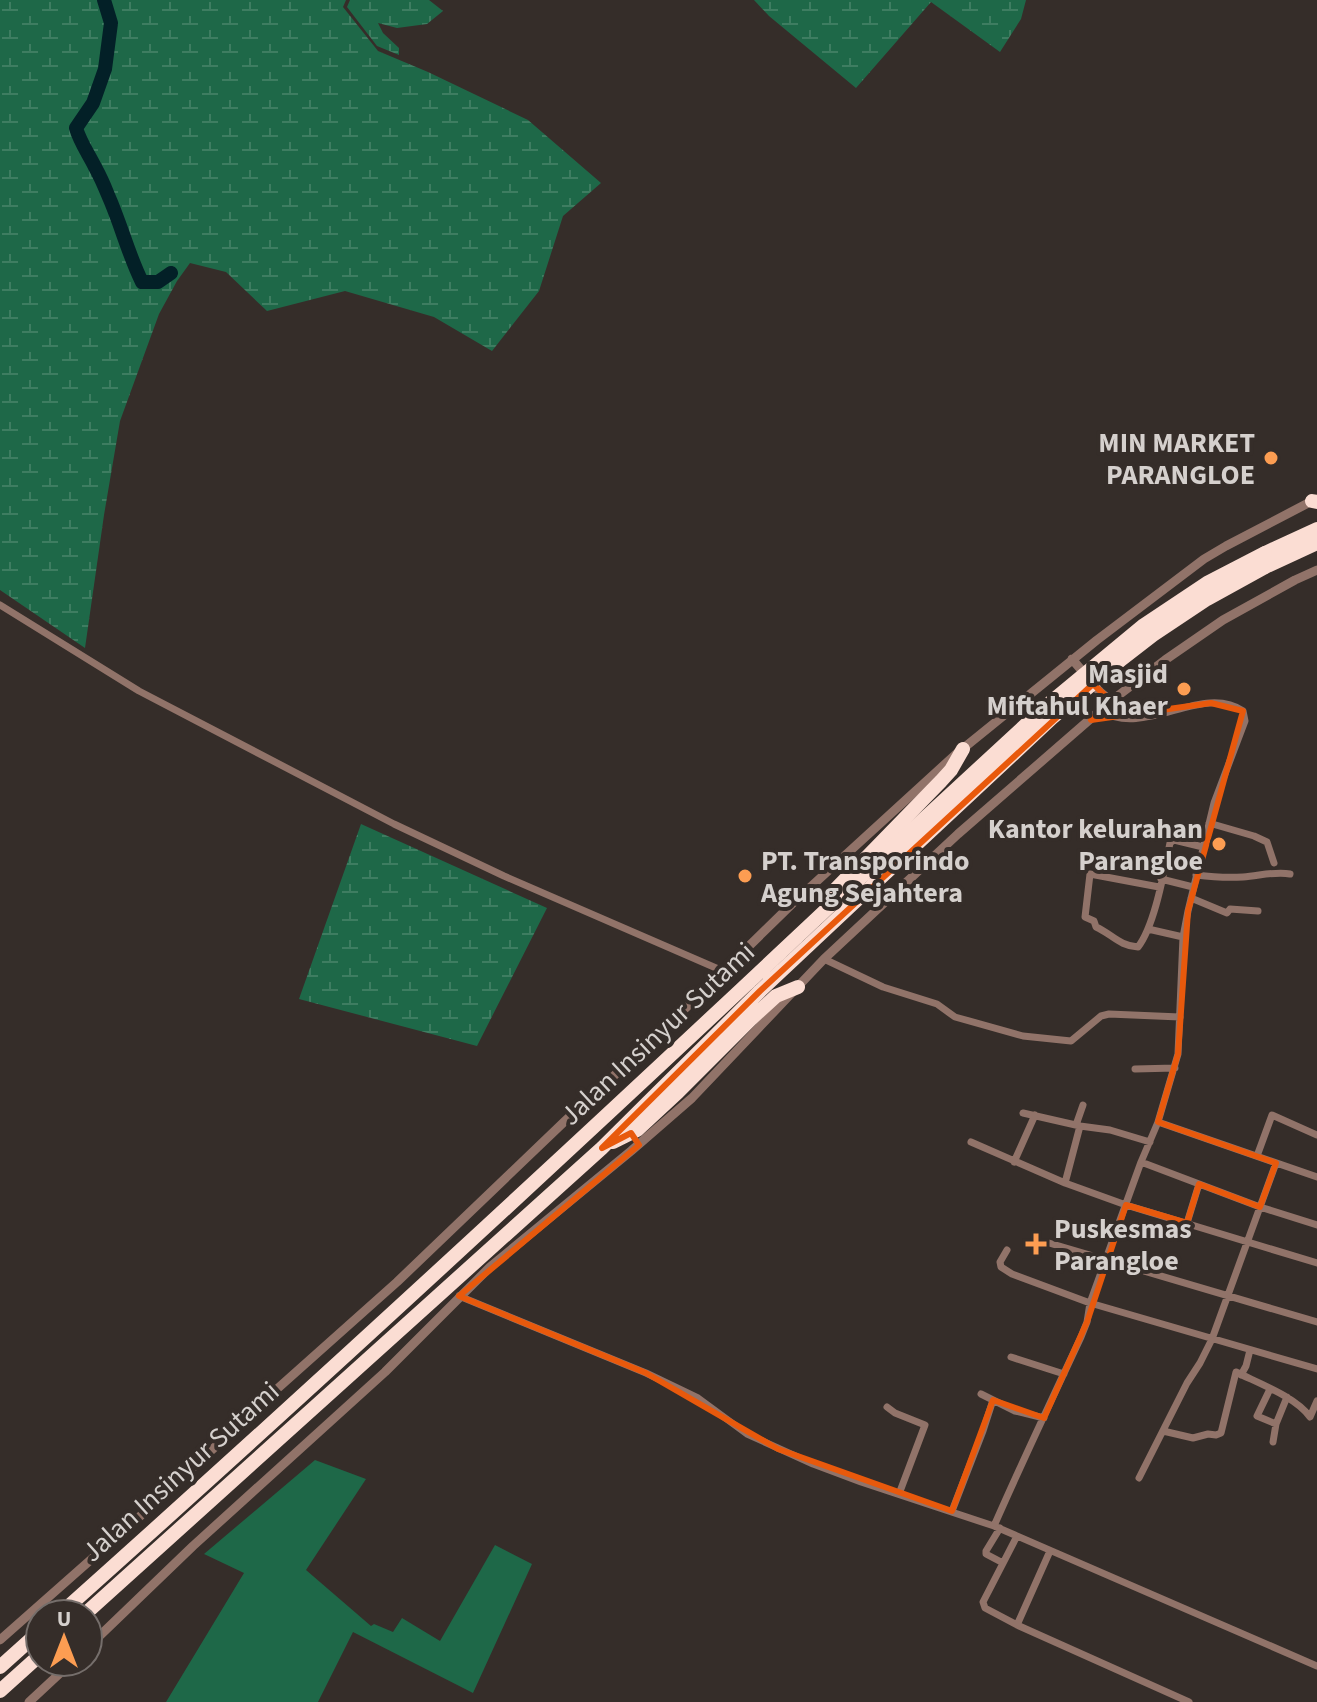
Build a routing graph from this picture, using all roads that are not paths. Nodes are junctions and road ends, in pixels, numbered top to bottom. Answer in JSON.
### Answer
{"nodes":[{"id":1,"x":1315,"y":500,"type":"edge"},
{"id":2,"x":1317,"y":529,"type":"edge"},
{"id":3,"x":1317,"y":543,"type":"edge"},
{"id":4,"x":1265,"y":560,"type":"junction"},
{"id":5,"x":1317,"y":570,"type":"edge"},
{"id":6,"x":0,"y":605,"type":"edge"},
{"id":7,"x":1072,"y":659,"type":"junction"},
{"id":8,"x":1111,"y":701,"type":"junction"},
{"id":9,"x":1101,"y":711,"type":"junction"},
{"id":10,"x":963,"y":749,"type":"junction"},
{"id":11,"x":1209,"y":823,"type":"junction"},
{"id":12,"x":1203,"y":847,"type":"junction"},
{"id":13,"x":1274,"y":863,"type":"dead end"},
{"id":14,"x":1290,"y":874,"type":"dead end"},
{"id":15,"x":1196,"y":875,"type":"junction"},
{"id":16,"x":1160,"y":883,"type":"junction"},
{"id":17,"x":1193,"y":887,"type":"junction"},
{"id":18,"x":853,"y":894,"type":"junction"},
{"id":19,"x":1191,"y":898,"type":"junction"},
{"id":20,"x":1258,"y":911,"type":"dead end"},
{"id":21,"x":1148,"y":929,"type":"junction"},
{"id":22,"x":1183,"y":937,"type":"junction"},
{"id":23,"x":796,"y":938,"type":"junction"},
{"id":24,"x":824,"y":959,"type":"junction"},
{"id":25,"x":723,"y":971,"type":"junction"},
{"id":26,"x":798,"y":987,"type":"junction"},
{"id":27,"x":1180,"y":1017,"type":"junction"},
{"id":28,"x":1175,"y":1068,"type":"junction"},
{"id":29,"x":1135,"y":1069,"type":"dead end"},
{"id":30,"x":1083,"y":1105,"type":"dead end"},
{"id":31,"x":1023,"y":1113,"type":"dead end"},
{"id":32,"x":1035,"y":1115,"type":"junction"},
{"id":33,"x":1158,"y":1122,"type":"junction"},
{"id":34,"x":1078,"y":1126,"type":"junction"},
{"id":35,"x":1317,"y":1135,"type":"edge"},
{"id":36,"x":971,"y":1142,"type":"dead end"},
{"id":37,"x":1150,"y":1142,"type":"junction"},
{"id":38,"x":602,"y":1148,"type":"junction"},
{"id":39,"x":1257,"y":1156,"type":"junction"},
{"id":40,"x":1014,"y":1162,"type":"junction"},
{"id":41,"x":1141,"y":1162,"type":"junction"},
{"id":42,"x":1276,"y":1163,"type":"junction"},
{"id":43,"x":1317,"y":1177,"type":"edge"},
{"id":44,"x":1065,"y":1183,"type":"junction"},
{"id":45,"x":1199,"y":1184,"type":"junction"},
{"id":46,"x":1126,"y":1205,"type":"junction"},
{"id":47,"x":1260,"y":1207,"type":"junction"},
{"id":48,"x":1187,"y":1223,"type":"junction"},
{"id":49,"x":1317,"y":1225,"type":"edge"},
{"id":50,"x":1248,"y":1242,"type":"junction"},
{"id":51,"x":1049,"y":1243,"type":"dead end"},
{"id":52,"x":1007,"y":1250,"type":"dead end"},
{"id":53,"x":1107,"y":1259,"type":"junction"},
{"id":54,"x":1317,"y":1263,"type":"edge"},
{"id":55,"x":1228,"y":1295,"type":"junction"},
{"id":56,"x":459,"y":1296,"type":"junction"},
{"id":57,"x":1090,"y":1303,"type":"junction"},
{"id":58,"x":1317,"y":1322,"type":"edge"},
{"id":59,"x":1212,"y":1339,"type":"junction"},
{"id":60,"x":1250,"y":1350,"type":"junction"},
{"id":61,"x":1011,"y":1357,"type":"dead end"},
{"id":62,"x":1317,"y":1369,"type":"edge"},
{"id":63,"x":1064,"y":1374,"type":"junction"},
{"id":64,"x":1241,"y":1375,"type":"junction"},
{"id":65,"x":1270,"y":1389,"type":"junction"},
{"id":66,"x":981,"y":1394,"type":"dead end"},
{"id":67,"x":1287,"y":1397,"type":"junction"},
{"id":68,"x":993,"y":1400,"type":"junction"},
{"id":69,"x":1317,"y":1401,"type":"edge"},
{"id":70,"x":887,"y":1407,"type":"dead end"},
{"id":71,"x":1044,"y":1418,"type":"junction"},
{"id":72,"x":1314,"y":1418,"type":"edge"},
{"id":73,"x":1276,"y":1424,"type":"junction"},
{"id":74,"x":1163,"y":1431,"type":"junction"},
{"id":75,"x":1273,"y":1442,"type":"dead end"},
{"id":76,"x":1139,"y":1478,"type":"dead end"},
{"id":77,"x":899,"y":1494,"type":"junction"},
{"id":78,"x":952,"y":1511,"type":"junction"},
{"id":79,"x":997,"y":1527,"type":"junction"},
{"id":80,"x":1017,"y":1536,"type":"junction"},
{"id":81,"x":1050,"y":1551,"type":"junction"},
{"id":82,"x":1003,"y":1563,"type":"junction"},
{"id":83,"x":78,"y":1598,"type":"edge"},
{"id":84,"x":103,"y":1598,"type":"edge"},
{"id":85,"x":1017,"y":1625,"type":"junction"},
{"id":86,"x":104,"y":1632,"type":"edge"},
{"id":87,"x":0,"y":1640,"type":"edge"},
{"id":88,"x":24,"y":1645,"type":"edge"},
{"id":89,"x":1317,"y":1666,"type":"edge"},
{"id":90,"x":0,"y":1667,"type":"edge"},
{"id":91,"x":24,"y":1669,"type":"edge"},
{"id":92,"x":55,"y":1678,"type":"edge"},
{"id":93,"x":0,"y":1691,"type":"edge"},
{"id":94,"x":29,"y":1702,"type":"edge"},
{"id":95,"x":1189,"y":1702,"type":"edge"}],
"edges":[{"from":1,"to":7,"type":"street"},
{"from":2,"to":4,"type":"highway","name":"Jalan Insinyur Sutami"},
{"from":3,"to":4,"type":"highway","name":"Jalan Insinyur Sutami"},
{"from":4,"to":18,"type":"highway","name":"Jalan Insinyur Sutami","bridge":true},
{"from":5,"to":8,"type":"street"},
{"from":6,"to":25,"type":"street"},
{"from":7,"to":8,"type":"street"},
{"from":7,"to":10,"type":"street"},
{"from":8,"to":9,"type":"street"},
{"from":9,"to":11,"type":"street"},
{"from":9,"to":24,"type":"street"},
{"from":10,"to":23,"type":"highway"},
{"from":10,"to":25,"type":"street"},
{"from":11,"to":12,"type":"street"},
{"from":11,"to":13,"type":"street"},
{"from":12,"to":15,"type":"street"},
{"from":12,"to":16,"type":"street"},
{"from":14,"to":15,"type":"street"},
{"from":15,"to":17,"type":"street"},
{"from":16,"to":17,"type":"street"},
{"from":16,"to":21,"type":"street"},
{"from":16,"to":21,"type":"street"},
{"from":17,"to":19,"type":"street"},
{"from":18,"to":23,"type":"highway","name":"Jalan Insinyur Sutami"},
{"from":18,"to":38,"type":"highway","name":"Jalan Insinyur Sutami"},
{"from":19,"to":20,"type":"street"},
{"from":19,"to":22,"type":"street"},
{"from":21,"to":22,"type":"street"},
{"from":22,"to":27,"type":"street"},
{"from":23,"to":83,"type":"highway","name":"Jalan Insinyur Sutami"},
{"from":24,"to":26,"type":"street"},
{"from":24,"to":27,"type":"street"},
{"from":25,"to":87,"type":"street"},
{"from":26,"to":38,"type":"highway"},
{"from":26,"to":56,"type":"street"},
{"from":27,"to":28,"type":"street"},
{"from":28,"to":29,"type":"street"},
{"from":28,"to":33,"type":"street"},
{"from":30,"to":34,"type":"street"},
{"from":31,"to":32,"type":"street"},
{"from":32,"to":34,"type":"street"},
{"from":32,"to":40,"type":"street"},
{"from":33,"to":37,"type":"street"},
{"from":33,"to":39,"type":"street"},
{"from":34,"to":37,"type":"street"},
{"from":34,"to":44,"type":"street"},
{"from":35,"to":39,"type":"street"},
{"from":36,"to":40,"type":"street"},
{"from":37,"to":41,"type":"street"},
{"from":38,"to":84,"type":"highway","name":"Jalan Insinyur Sutami"},
{"from":39,"to":42,"type":"street"},
{"from":40,"to":44,"type":"street"},
{"from":41,"to":45,"type":"street"},
{"from":41,"to":46,"type":"street"},
{"from":42,"to":43,"type":"street"},
{"from":42,"to":47,"type":"street"},
{"from":44,"to":46,"type":"street"},
{"from":45,"to":47,"type":"street"},
{"from":45,"to":48,"type":"street"},
{"from":46,"to":48,"type":"street"},
{"from":46,"to":53,"type":"street"},
{"from":47,"to":49,"type":"street"},
{"from":47,"to":50,"type":"street"},
{"from":48,"to":50,"type":"street"},
{"from":50,"to":54,"type":"street"},
{"from":50,"to":55,"type":"street"},
{"from":51,"to":53,"type":"street"},
{"from":52,"to":57,"type":"street"},
{"from":53,"to":55,"type":"street"},
{"from":53,"to":57,"type":"street"},
{"from":55,"to":58,"type":"street"},
{"from":55,"to":59,"type":"street"},
{"from":56,"to":77,"type":"street"},
{"from":56,"to":86,"type":"street"},
{"from":57,"to":59,"type":"street"},
{"from":57,"to":63,"type":"street"},
{"from":59,"to":60,"type":"street"},
{"from":59,"to":74,"type":"street"},
{"from":60,"to":62,"type":"street"},
{"from":60,"to":64,"type":"street"},
{"from":61,"to":63,"type":"street"},
{"from":63,"to":71,"type":"street"},
{"from":64,"to":65,"type":"street"},
{"from":64,"to":74,"type":"street"},
{"from":65,"to":67,"type":"street"},
{"from":65,"to":73,"type":"street"},
{"from":66,"to":68,"type":"street"},
{"from":67,"to":72,"type":"street"},
{"from":67,"to":73,"type":"street"},
{"from":68,"to":71,"type":"street"},
{"from":68,"to":78,"type":"street"},
{"from":69,"to":72,"type":"street"},
{"from":70,"to":77,"type":"street"},
{"from":71,"to":79,"type":"street"},
{"from":73,"to":75,"type":"street"},
{"from":74,"to":76,"type":"street"},
{"from":77,"to":78,"type":"street"},
{"from":78,"to":79,"type":"street"},
{"from":79,"to":80,"type":"street"},
{"from":79,"to":82,"type":"street"},
{"from":80,"to":81,"type":"street"},
{"from":80,"to":82,"type":"street"},
{"from":81,"to":85,"type":"street"},
{"from":81,"to":89,"type":"street"},
{"from":82,"to":85,"type":"street"},
{"from":85,"to":95,"type":"street"},
{"from":88,"to":90,"type":"highway"},
{"from":91,"to":93,"type":"highway"},
{"from":92,"to":94,"type":"street"}]}
